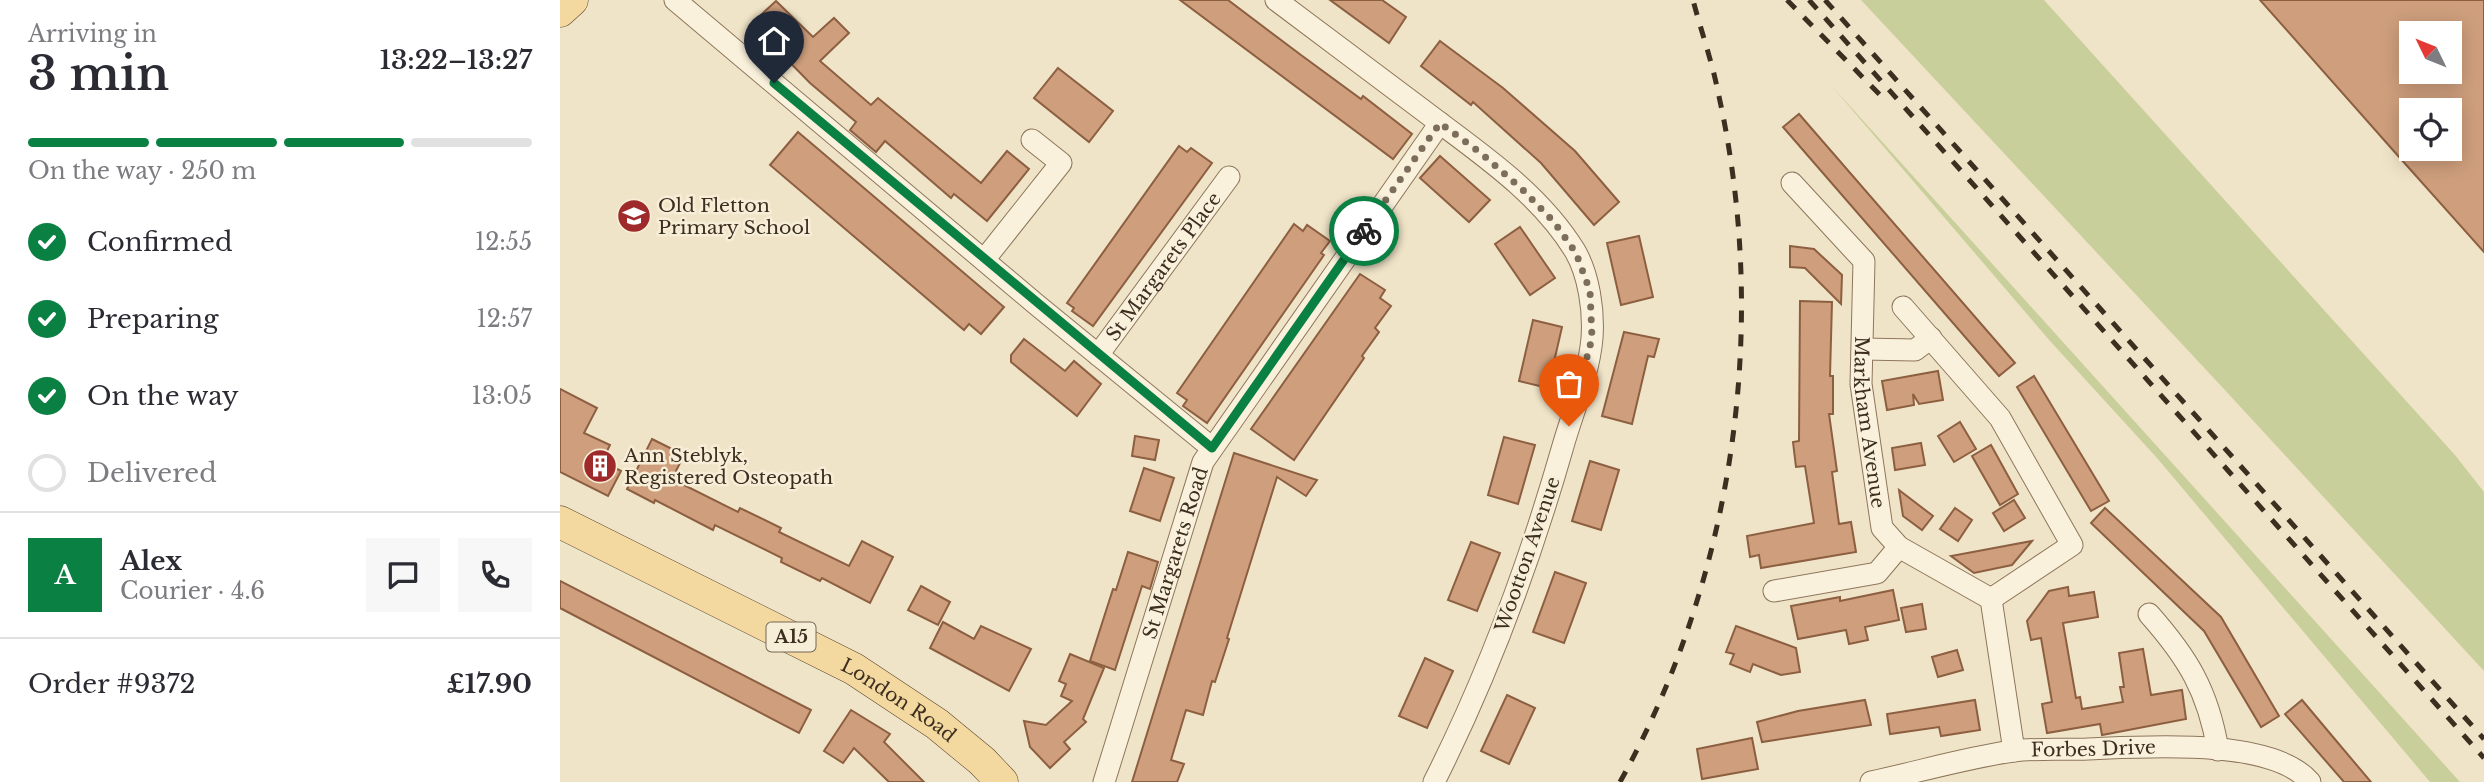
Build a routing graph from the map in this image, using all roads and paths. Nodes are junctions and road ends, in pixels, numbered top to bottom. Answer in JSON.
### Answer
{"nodes":[{"id":1,"x":572,"y":0,"type":"edge"},
{"id":2,"x":675,"y":0,"type":"edge"},
{"id":3,"x":1276,"y":0,"type":"edge"},
{"id":4,"x":560,"y":11,"type":"edge"},
{"id":5,"x":1440,"y":123,"type":"junction"},
{"id":6,"x":1032,"y":140,"type":"dead end"},
{"id":7,"x":1229,"y":177,"type":"dead end"},
{"id":8,"x":1793,"y":183,"type":"dead end"},
{"id":9,"x":984,"y":260,"type":"junction"},
{"id":10,"x":1903,"y":307,"type":"dead end"},
{"id":11,"x":1931,"y":338,"type":"junction"},
{"id":12,"x":1863,"y":349,"type":"junction"},
{"id":13,"x":1098,"y":355,"type":"junction"},
{"id":14,"x":1212,"y":448,"type":"junction"},
{"id":15,"x":560,"y":522,"type":"edge"},
{"id":16,"x":1899,"y":547,"type":"junction"},
{"id":17,"x":1774,"y":592,"type":"dead end"},
{"id":18,"x":1991,"y":599,"type":"junction"},
{"id":19,"x":2149,"y":614,"type":"dead end"},
{"id":20,"x":2218,"y":750,"type":"junction"},
{"id":21,"x":2014,"y":751,"type":"junction"},
{"id":22,"x":1002,"y":782,"type":"edge"},
{"id":23,"x":1104,"y":782,"type":"edge"},
{"id":24,"x":1434,"y":782,"type":"edge"},
{"id":25,"x":1871,"y":782,"type":"edge"},
{"id":26,"x":2310,"y":782,"type":"edge"}],
"edges":[{"from":1,"to":4,"type":"main road"},
{"from":2,"to":9,"type":"street","name":"St Margarets Road"},
{"from":3,"to":5,"type":"street","name":"Wootton Avenue"},
{"from":5,"to":14,"type":"street"},
{"from":5,"to":24,"type":"street","name":"Wootton Avenue"},
{"from":6,"to":9,"type":"street"},
{"from":7,"to":13,"type":"street","name":"St Margarets Place"},
{"from":8,"to":12,"type":"street","name":"Markham Avenue"},
{"from":9,"to":13,"type":"street","name":"St Margarets Road"},
{"from":10,"to":11,"type":"street"},
{"from":11,"to":12,"type":"street"},
{"from":11,"to":18,"type":"street"},
{"from":12,"to":16,"type":"street","name":"Markham Avenue"},
{"from":13,"to":14,"type":"street","name":"St Margarets Road"},
{"from":14,"to":23,"type":"street","name":"St Margarets Road"},
{"from":15,"to":22,"type":"main road","name":"London Road","number":"A15"},
{"from":16,"to":17,"type":"street"},
{"from":16,"to":18,"type":"street","name":"Markham Avenue"},
{"from":18,"to":21,"type":"street"},
{"from":19,"to":20,"type":"street"},
{"from":20,"to":21,"type":"street","name":"Forbes Drive"},
{"from":20,"to":26,"type":"street","name":"Forbes Drive"},
{"from":21,"to":25,"type":"street","name":"Forbes Drive"}]}
